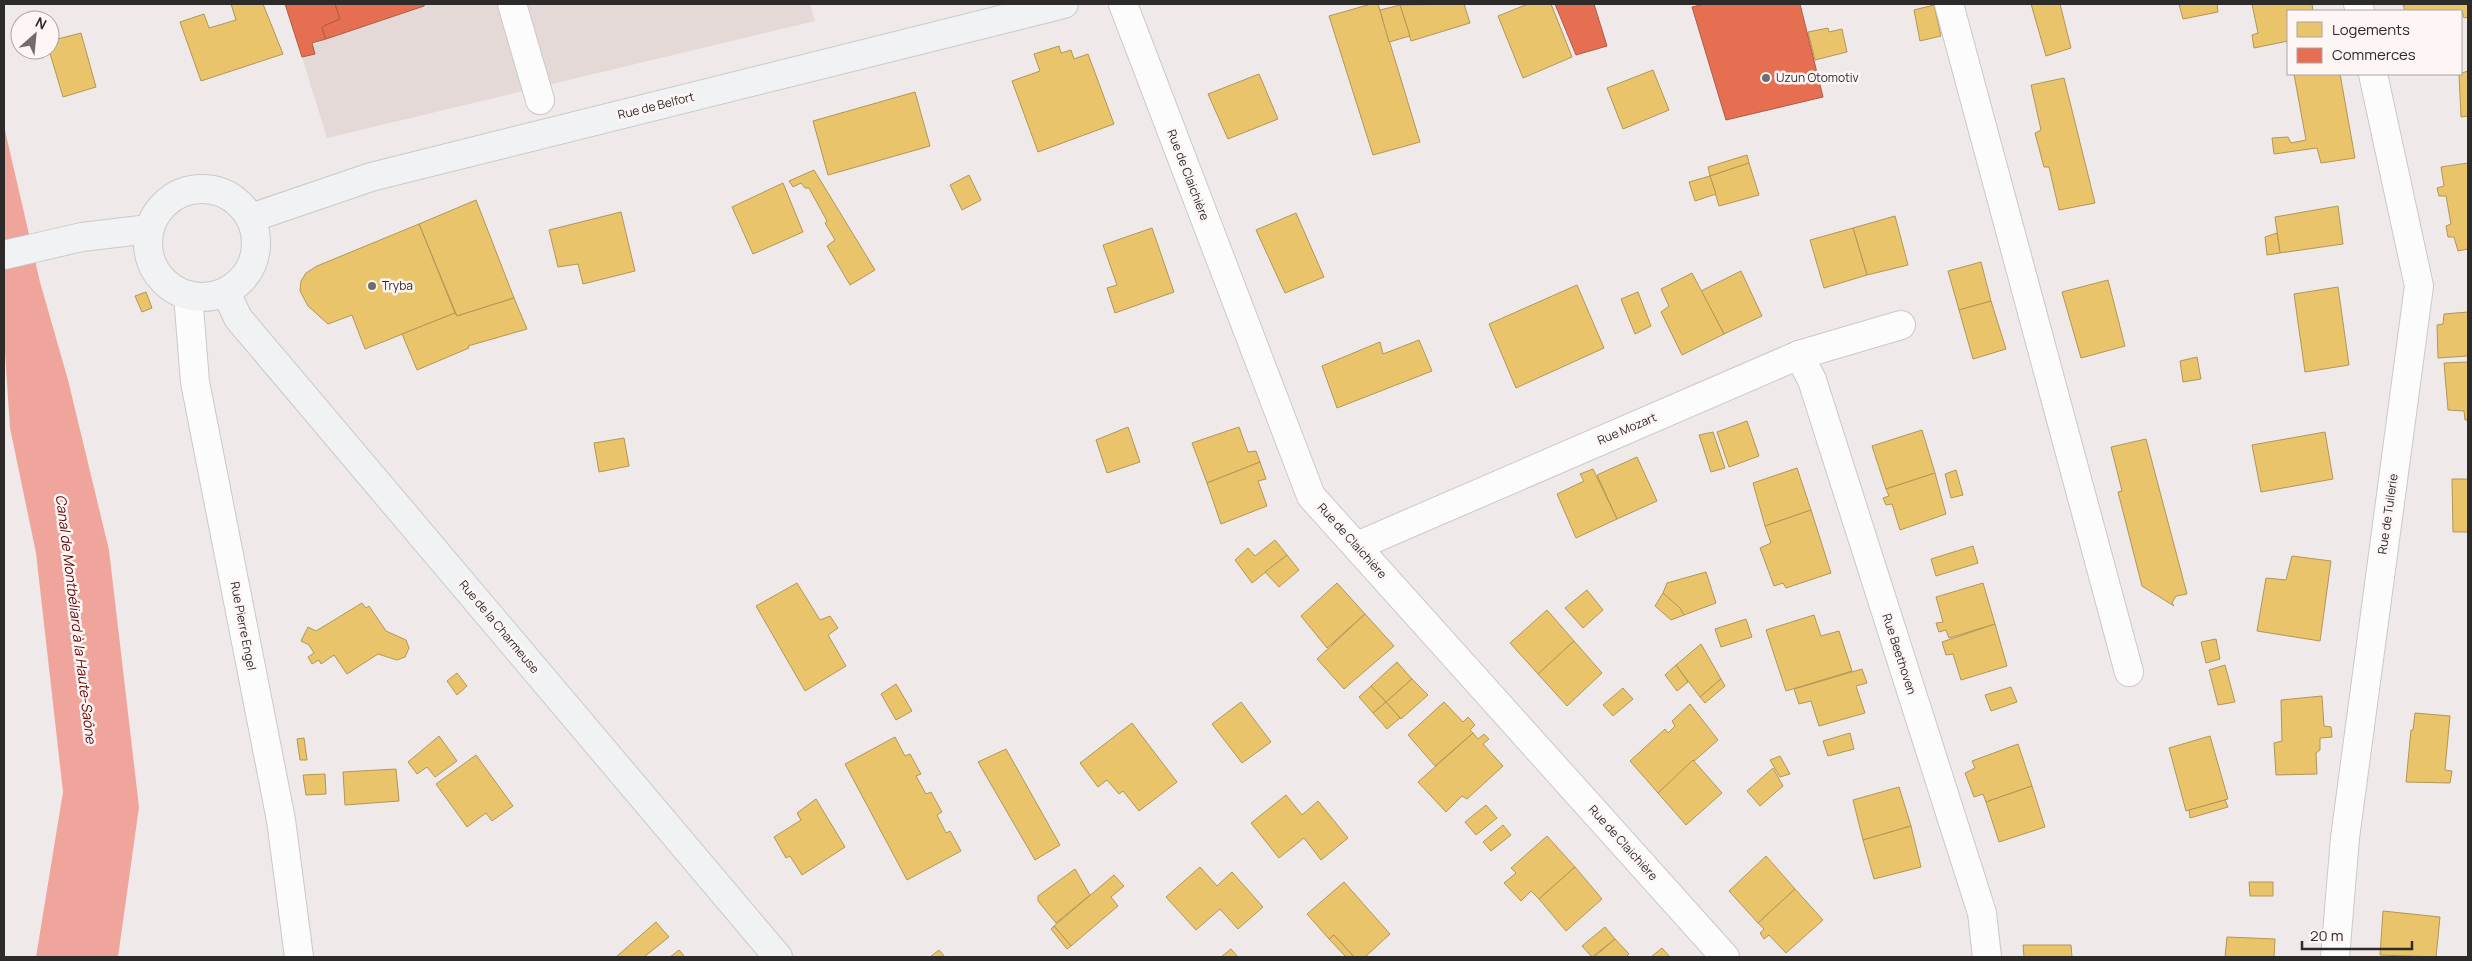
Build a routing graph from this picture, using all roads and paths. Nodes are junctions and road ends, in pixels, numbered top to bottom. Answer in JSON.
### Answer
{"nodes":[{"id":1,"x":512,"y":4,"type":"edge"},
{"id":2,"x":1064,"y":4,"type":"edge"},
{"id":3,"x":1123,"y":4,"type":"edge"},
{"id":4,"x":1949,"y":4,"type":"edge"},
{"id":5,"x":2373,"y":75,"type":"edge"},
{"id":6,"x":540,"y":100,"type":"dead end"},
{"id":7,"x":251,"y":218,"type":"junction"},
{"id":8,"x":149,"y":229,"type":"junction"},
{"id":9,"x":4,"y":255,"type":"edge"},
{"id":10,"x":226,"y":292,"type":"junction"},
{"id":11,"x":188,"y":295,"type":"junction"},
{"id":12,"x":1901,"y":325,"type":"dead end"},
{"id":13,"x":1799,"y":355,"type":"junction"},
{"id":14,"x":1357,"y":546,"type":"junction"},
{"id":15,"x":2129,"y":672,"type":"dead end"},
{"id":16,"x":299,"y":957,"type":"edge"},
{"id":17,"x":778,"y":957,"type":"edge"},
{"id":18,"x":1725,"y":957,"type":"edge"},
{"id":19,"x":1987,"y":957,"type":"edge"},
{"id":20,"x":2335,"y":957,"type":"edge"}],
"edges":[{"from":1,"to":6,"type":"street"},
{"from":2,"to":7,"type":"main road","name":"Rue de Belfort"},
{"from":3,"to":14,"type":"street","name":"Rue de Claichière"},
{"from":4,"to":15,"type":"street"},
{"from":5,"to":20,"type":"street","name":"Rue de Tuilerie"},
{"from":7,"to":8,"type":"main road"},
{"from":7,"to":10,"type":"main road"},
{"from":8,"to":9,"type":"main road"},
{"from":8,"to":11,"type":"main road"},
{"from":10,"to":11,"type":"main road"},
{"from":10,"to":17,"type":"main road","name":"Rue de la Charmeuse"},
{"from":11,"to":16,"type":"street","name":"Rue Pierre Engel"},
{"from":12,"to":13,"type":"street","name":"Rue Mozart"},
{"from":13,"to":14,"type":"street","name":"Rue Mozart"},
{"from":13,"to":19,"type":"street","name":"Rue Beethoven"},
{"from":14,"to":18,"type":"street","name":"Rue de Claichière"}]}
